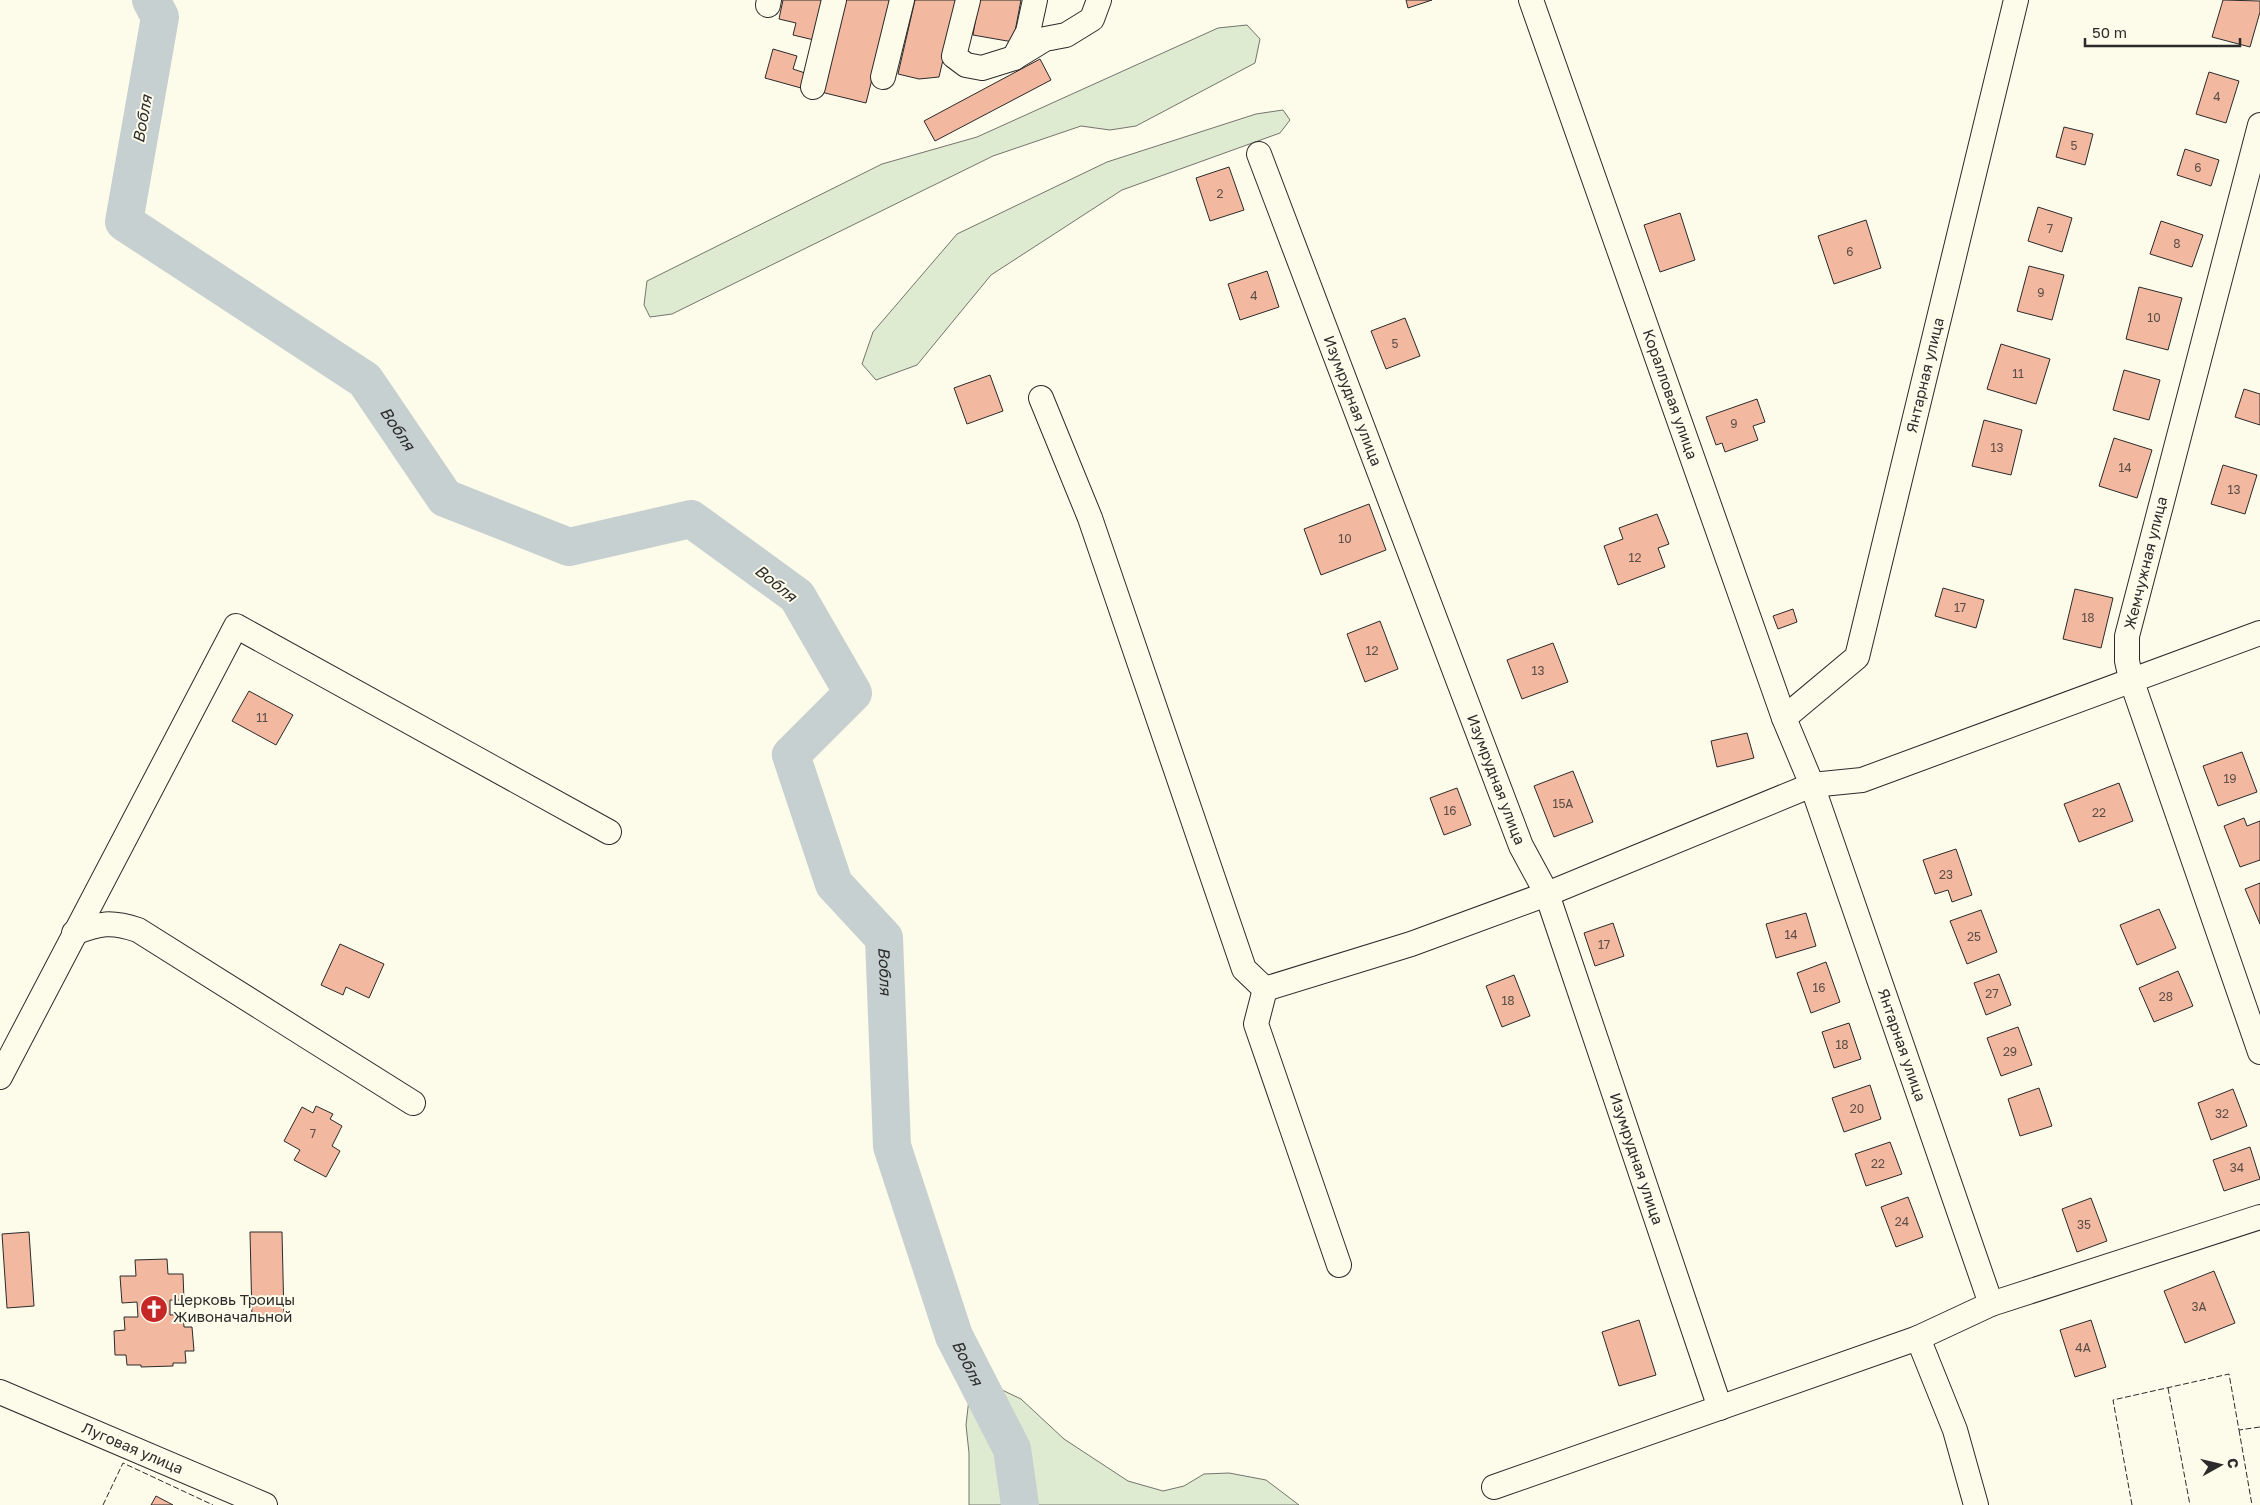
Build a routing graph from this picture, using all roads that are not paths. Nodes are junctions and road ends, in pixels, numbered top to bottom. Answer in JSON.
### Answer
{"nodes":[{"id":1,"x":834,"y":0,"type":"edge"},
{"id":2,"x":902,"y":0,"type":"edge"},
{"id":3,"x":968,"y":0,"type":"edge"},
{"id":4,"x":1035,"y":0,"type":"edge"},
{"id":5,"x":1099,"y":0,"type":"edge"},
{"id":6,"x":1530,"y":0,"type":"edge"},
{"id":7,"x":2016,"y":0,"type":"edge"},
{"id":8,"x":1014,"y":58,"type":"junction"},
{"id":9,"x":883,"y":77,"type":"dead end"},
{"id":10,"x":813,"y":87,"type":"dead end"},
{"id":11,"x":2260,"y":125,"type":"edge"},
{"id":12,"x":1259,"y":154,"type":"dead end"},
{"id":13,"x":1041,"y":398,"type":"dead end"},
{"id":14,"x":2260,"y":632,"type":"edge"},
{"id":15,"x":2131,"y":679,"type":"junction"},
{"id":16,"x":1784,"y":718,"type":"junction"},
{"id":17,"x":1812,"y":785,"type":"junction"},
{"id":18,"x":609,"y":832,"type":"dead end"},
{"id":19,"x":1547,"y":894,"type":"junction"},
{"id":20,"x":74,"y":933,"type":"junction"},
{"id":21,"x":1265,"y":989,"type":"junction"},
{"id":22,"x":2260,"y":1052,"type":"edge"},
{"id":23,"x":0,"y":1077,"type":"edge"},
{"id":24,"x":413,"y":1103,"type":"dead end"},
{"id":25,"x":2260,"y":1217,"type":"edge"},
{"id":26,"x":1339,"y":1265,"type":"dead end"},
{"id":27,"x":1991,"y":1304,"type":"junction"},
{"id":28,"x":1918,"y":1338,"type":"junction"},
{"id":29,"x":0,"y":1392,"type":"edge"},
{"id":30,"x":1720,"y":1408,"type":"junction"},
{"id":31,"x":1494,"y":1487,"type":"dead end"},
{"id":32,"x":265,"y":1505,"type":"edge"},
{"id":33,"x":1976,"y":1505,"type":"edge"}],
"edges":[{"from":1,"to":10,"type":"street"},
{"from":2,"to":9,"type":"street"},
{"from":3,"to":8,"type":"street"},
{"from":4,"to":8,"type":"street"},
{"from":5,"to":8,"type":"street"},
{"from":6,"to":16,"type":"street","name":"Коралловая улица"},
{"from":7,"to":16,"type":"street","name":"Янтарная улица"},
{"from":11,"to":15,"type":"street","name":"Жемчужная улица"},
{"from":12,"to":19,"type":"street","name":"Изумрудная улица"},
{"from":13,"to":21,"type":"street"},
{"from":14,"to":15,"type":"street"},
{"from":15,"to":17,"type":"street"},
{"from":15,"to":22,"type":"street","name":"Жемчужная улица"},
{"from":16,"to":17,"type":"street","name":"Коралловая улица"},
{"from":17,"to":19,"type":"street"},
{"from":17,"to":27,"type":"street","name":"Янтарная улица"},
{"from":18,"to":20,"type":"street"},
{"from":19,"to":21,"type":"street"},
{"from":19,"to":30,"type":"street","name":"Изумрудная улица"},
{"from":20,"to":23,"type":"street"},
{"from":20,"to":24,"type":"street"},
{"from":21,"to":26,"type":"street"},
{"from":25,"to":27,"type":"street"},
{"from":27,"to":28,"type":"street"},
{"from":28,"to":30,"type":"street"},
{"from":28,"to":33,"type":"street"},
{"from":29,"to":32,"type":"street","name":"Луговая улица"},
{"from":30,"to":31,"type":"street"}]}
